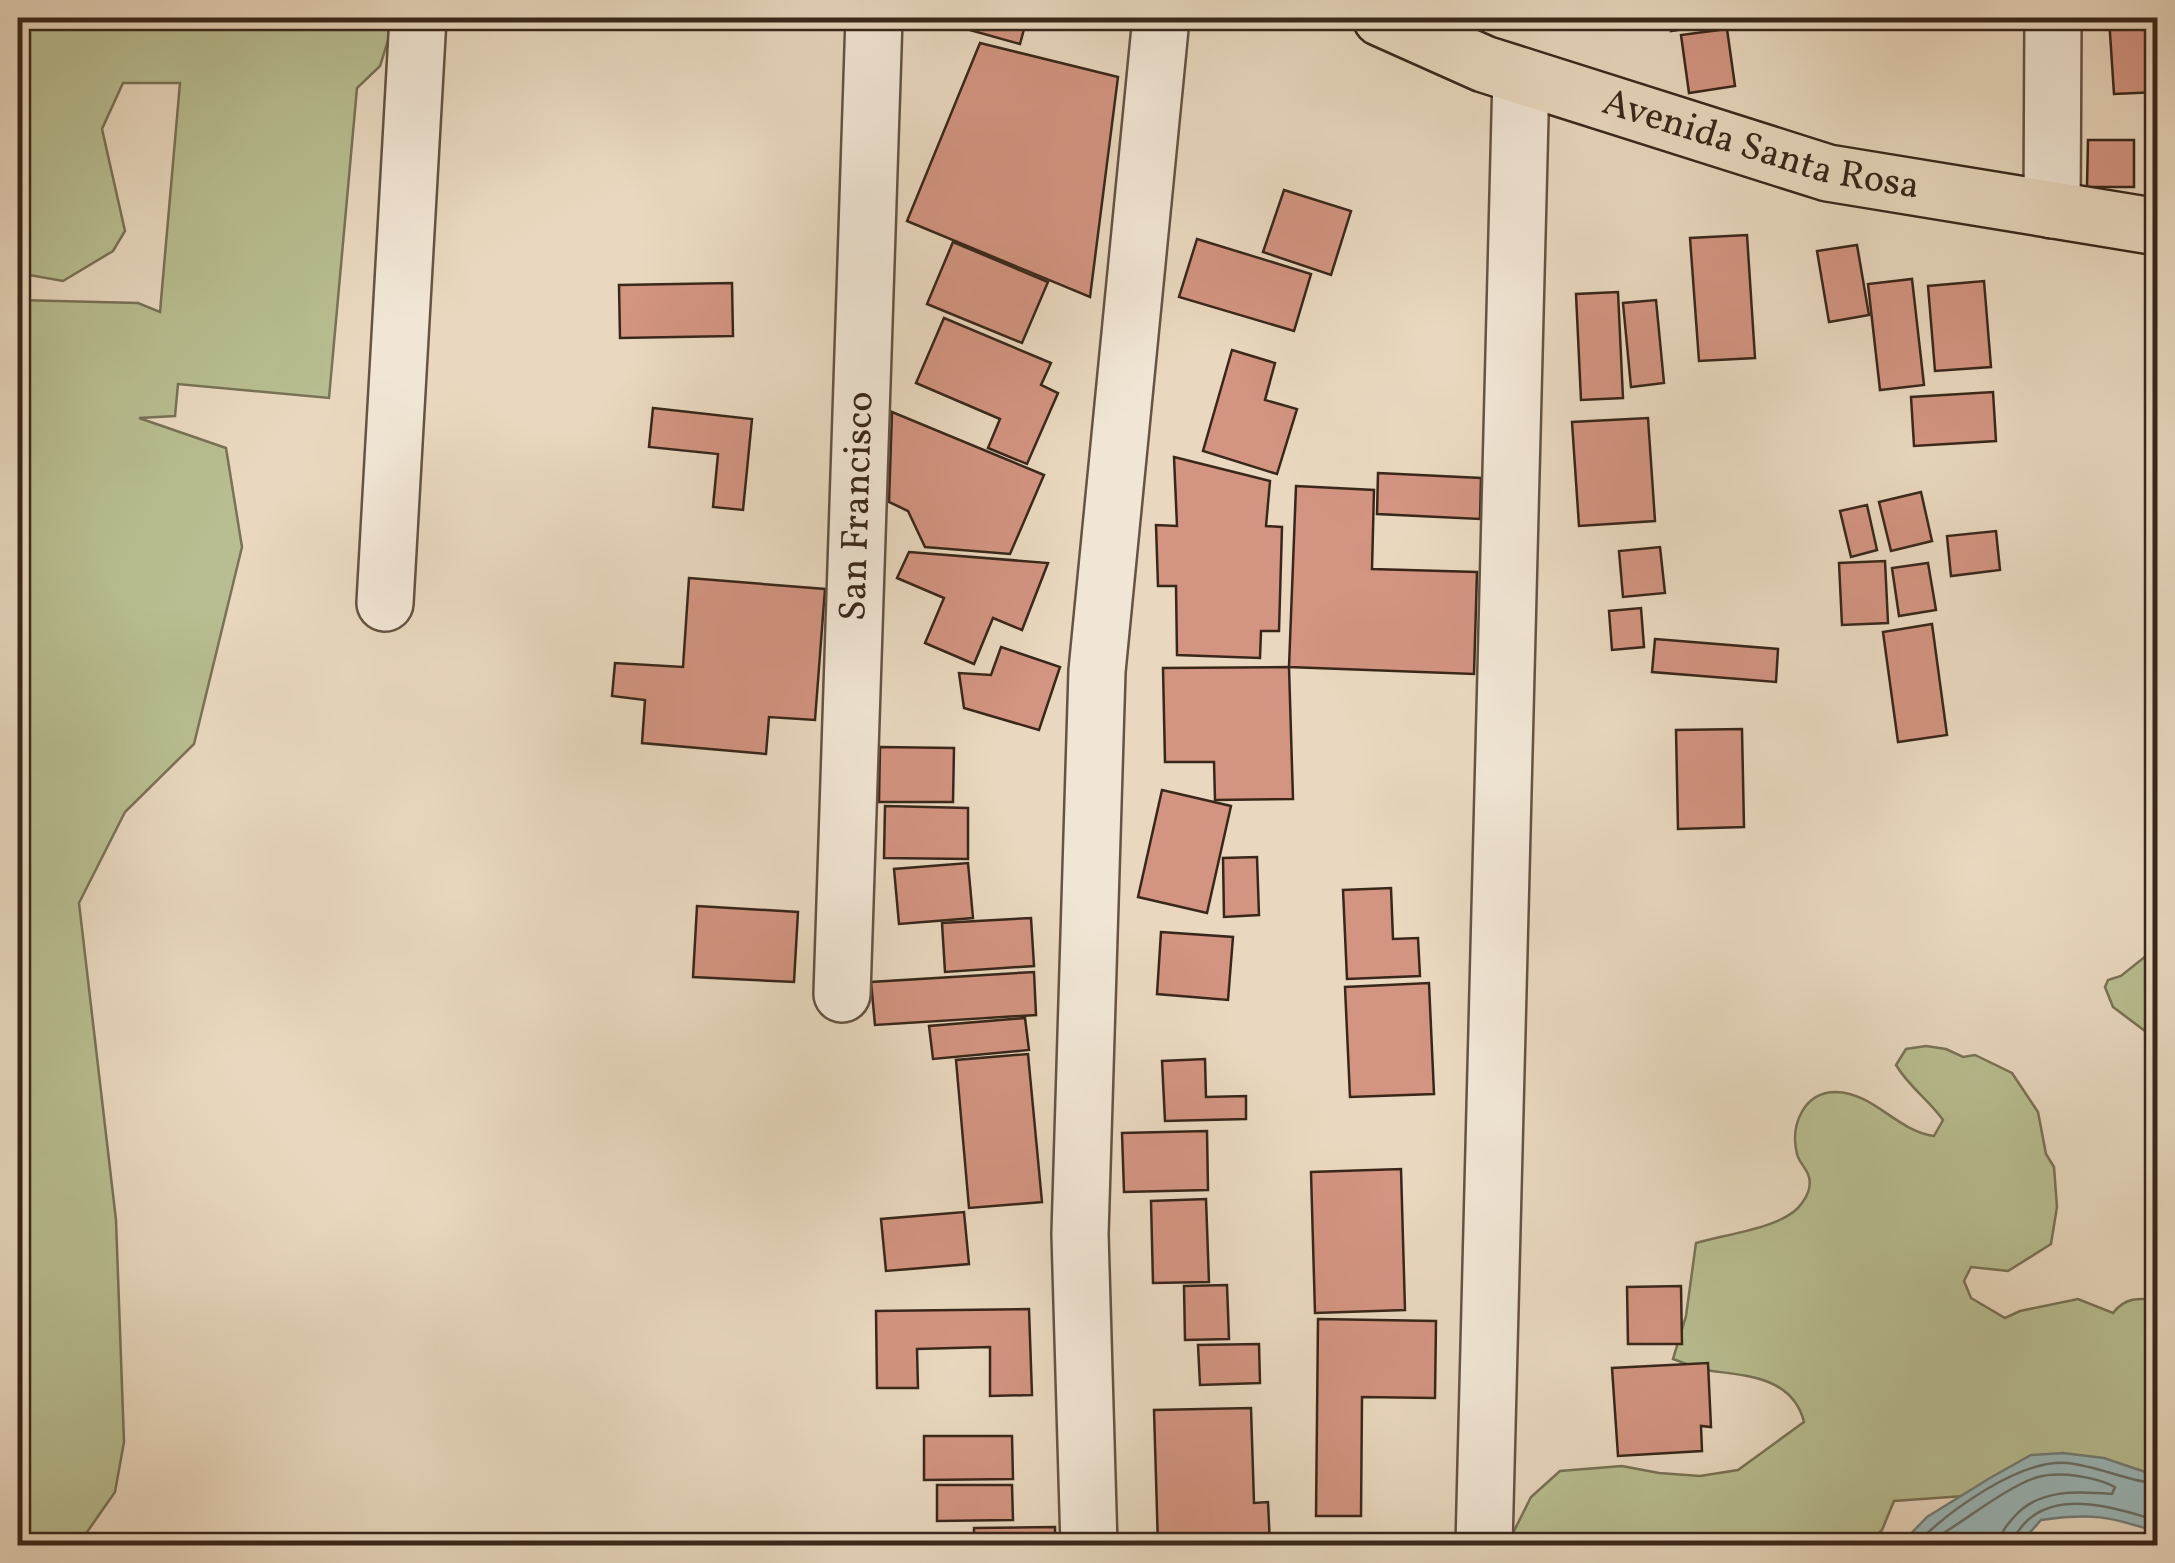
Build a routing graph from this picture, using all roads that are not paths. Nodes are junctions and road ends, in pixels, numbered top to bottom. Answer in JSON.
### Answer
{"nodes":[{"id":1,"x":418,"y":18,"type":"edge"},
{"id":2,"x":874,"y":18,"type":"edge"},
{"id":3,"x":1161,"y":18,"type":"edge"},
{"id":4,"x":1381,"y":18,"type":"edge"},
{"id":5,"x":2053,"y":18,"type":"edge"},
{"id":6,"x":1521,"y":76,"type":"junction"},
{"id":7,"x":2052,"y":210,"type":"junction"},
{"id":8,"x":2158,"y":227,"type":"edge"},
{"id":9,"x":385,"y":603,"type":"dead end"},
{"id":10,"x":842,"y":994,"type":"dead end"},
{"id":11,"x":1089,"y":1546,"type":"edge"},
{"id":12,"x":1484,"y":1546,"type":"edge"}],
"edges":[{"from":1,"to":9,"type":"street"},
{"from":2,"to":10,"type":"street","name":"San Francisco"},
{"from":3,"to":11,"type":"street"},
{"from":4,"to":6,"type":"main road","name":"Avenida Santa Rosa"},
{"from":5,"to":7,"type":"street"},
{"from":6,"to":7,"type":"main road","name":"Avenida Santa Rosa"},
{"from":6,"to":12,"type":"street"},
{"from":7,"to":8,"type":"main road","name":"Avenida Santa Rosa"}]}
